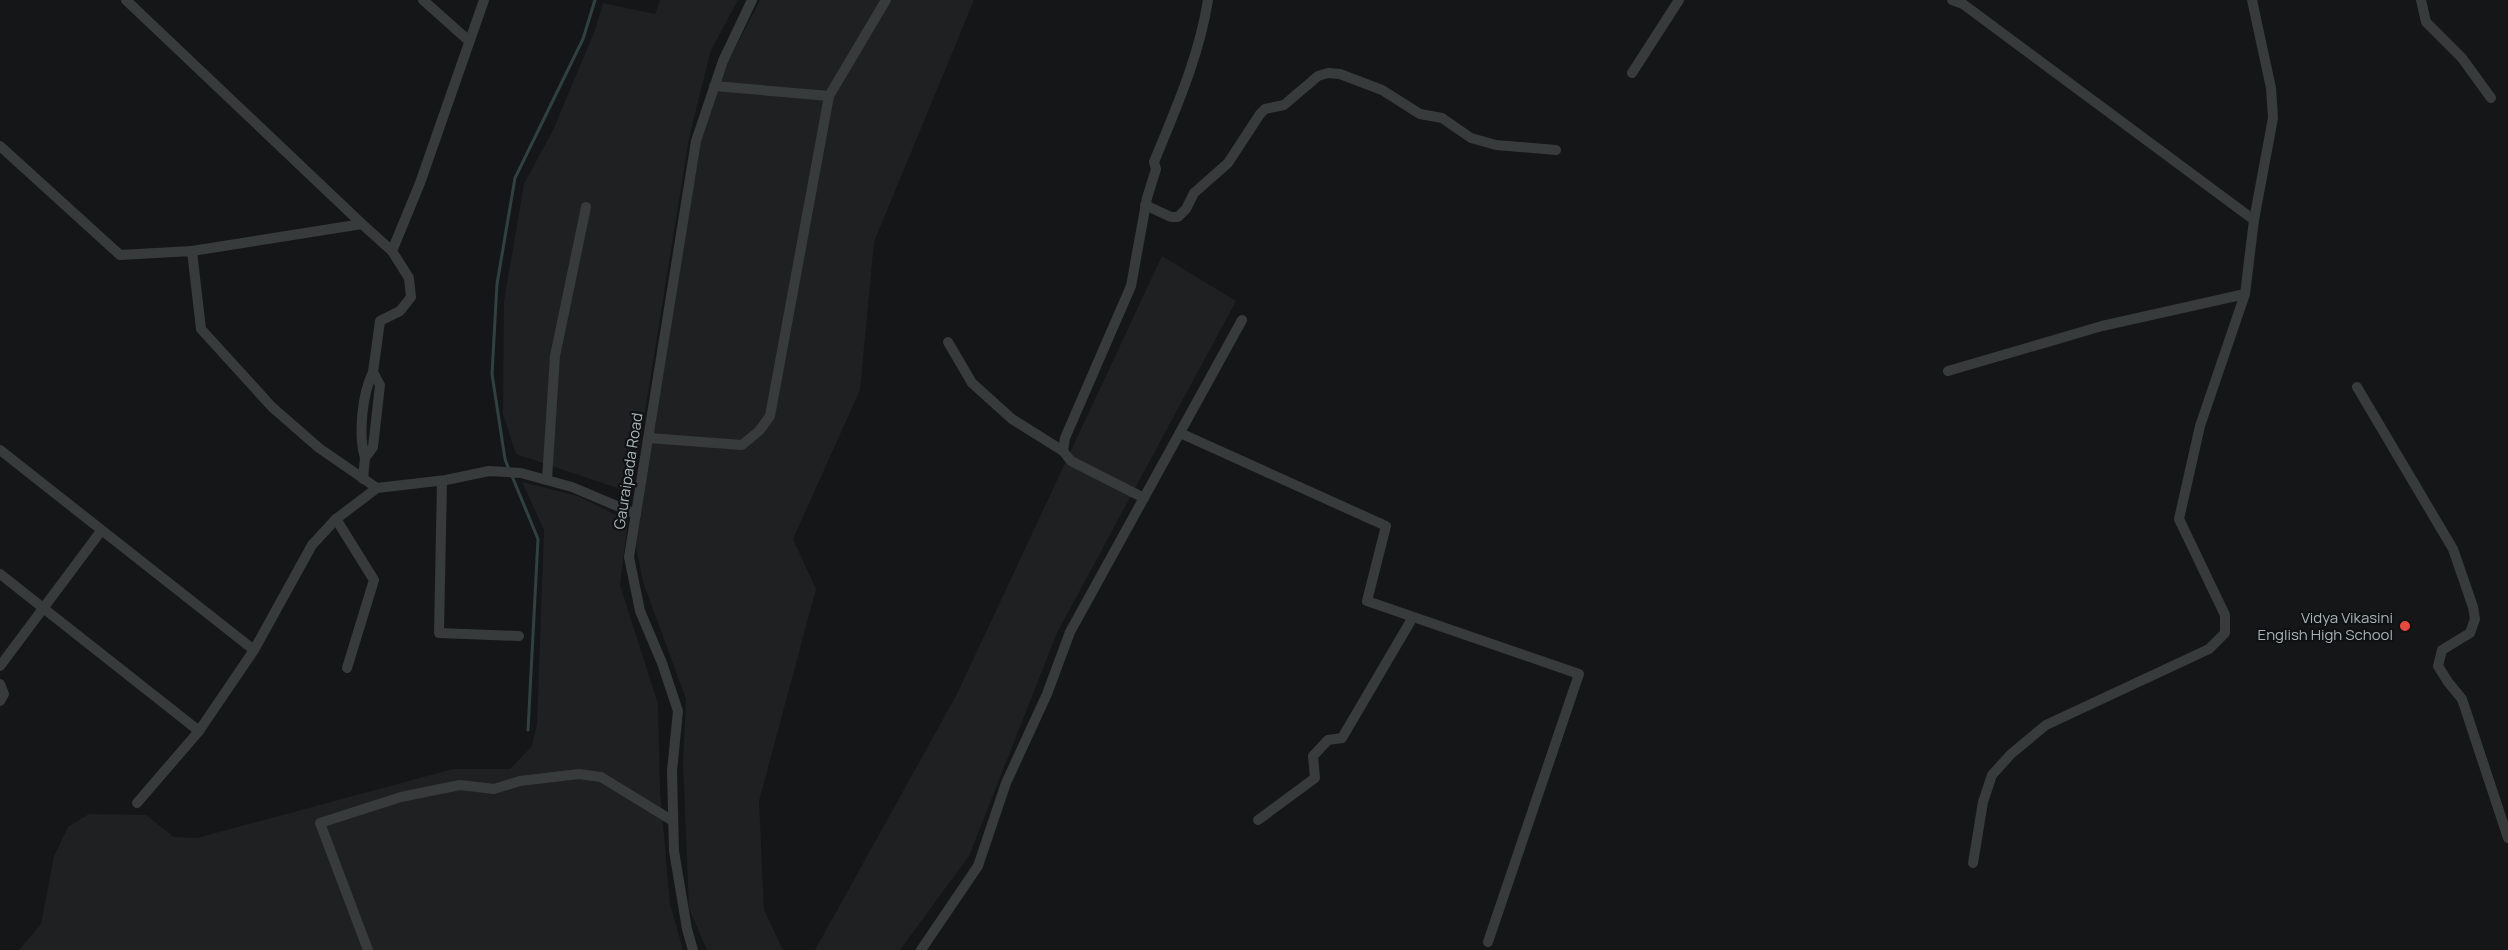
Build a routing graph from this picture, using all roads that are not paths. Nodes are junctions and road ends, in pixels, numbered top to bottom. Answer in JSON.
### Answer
{"nodes":[{"id":1,"x":126,"y":0,"type":"edge"},
{"id":2,"x":423,"y":0,"type":"edge"},
{"id":3,"x":484,"y":0,"type":"edge"},
{"id":4,"x":752,"y":0,"type":"edge"},
{"id":5,"x":886,"y":0,"type":"edge"},
{"id":6,"x":1208,"y":0,"type":"edge"},
{"id":7,"x":1679,"y":0,"type":"edge"},
{"id":8,"x":1952,"y":0,"type":"edge"},
{"id":9,"x":2252,"y":0,"type":"edge"},
{"id":10,"x":2421,"y":0,"type":"edge"},
{"id":11,"x":1965,"y":2,"type":"edge"},
{"id":12,"x":469,"y":41,"type":"junction"},
{"id":13,"x":1632,"y":73,"type":"dead end"},
{"id":14,"x":714,"y":86,"type":"junction"},
{"id":15,"x":830,"y":96,"type":"junction"},
{"id":16,"x":2491,"y":98,"type":"dead end"},
{"id":17,"x":0,"y":146,"type":"edge"},
{"id":18,"x":1556,"y":150,"type":"dead end"},
{"id":19,"x":1145,"y":205,"type":"junction"},
{"id":20,"x":586,"y":207,"type":"dead end"},
{"id":21,"x":2254,"y":220,"type":"junction"},
{"id":22,"x":362,"y":224,"type":"junction"},
{"id":23,"x":192,"y":251,"type":"junction"},
{"id":24,"x":392,"y":251,"type":"junction"},
{"id":25,"x":2245,"y":294,"type":"junction"},
{"id":26,"x":1242,"y":320,"type":"dead end"},
{"id":27,"x":948,"y":342,"type":"dead end"},
{"id":28,"x":1948,"y":371,"type":"dead end"},
{"id":29,"x":2357,"y":387,"type":"dead end"},
{"id":30,"x":1180,"y":433,"type":"junction"},
{"id":31,"x":649,"y":438,"type":"junction"},
{"id":32,"x":0,"y":450,"type":"edge"},
{"id":33,"x":1064,"y":452,"type":"junction"},
{"id":34,"x":363,"y":479,"type":"junction"},
{"id":35,"x":547,"y":479,"type":"junction"},
{"id":36,"x":442,"y":481,"type":"junction"},
{"id":37,"x":377,"y":488,"type":"junction"},
{"id":38,"x":1144,"y":498,"type":"junction"},
{"id":39,"x":636,"y":514,"type":"junction"},
{"id":40,"x":336,"y":519,"type":"junction"},
{"id":41,"x":101,"y":531,"type":"junction"},
{"id":42,"x":0,"y":574,"type":"edge"},
{"id":43,"x":43,"y":608,"type":"junction"},
{"id":44,"x":1413,"y":617,"type":"junction"},
{"id":45,"x":519,"y":636,"type":"dead end"},
{"id":46,"x":254,"y":650,"type":"junction"},
{"id":47,"x":0,"y":666,"type":"edge"},
{"id":48,"x":347,"y":668,"type":"dead end"},
{"id":49,"x":0,"y":684,"type":"edge"},
{"id":50,"x":0,"y":700,"type":"edge"},
{"id":51,"x":199,"y":731,"type":"junction"},
{"id":52,"x":137,"y":803,"type":"dead end"},
{"id":53,"x":673,"y":820,"type":"junction"},
{"id":54,"x":1258,"y":820,"type":"dead end"},
{"id":55,"x":2508,"y":838,"type":"edge"},
{"id":56,"x":1973,"y":863,"type":"dead end"},
{"id":57,"x":1488,"y":942,"type":"dead end"},
{"id":58,"x":368,"y":950,"type":"edge"},
{"id":59,"x":693,"y":950,"type":"edge"},
{"id":60,"x":921,"y":950,"type":"edge"}],
"edges":[{"from":1,"to":22,"type":"street"},
{"from":2,"to":12,"type":"street"},
{"from":3,"to":12,"type":"street"},
{"from":4,"to":14,"type":"street","name":"Gauraipada Road"},
{"from":5,"to":15,"type":"street"},
{"from":6,"to":19,"type":"street"},
{"from":7,"to":13,"type":"street"},
{"from":8,"to":11,"type":"street"},
{"from":9,"to":21,"type":"street"},
{"from":10,"to":16,"type":"street"},
{"from":11,"to":21,"type":"street"},
{"from":12,"to":24,"type":"street"},
{"from":14,"to":15,"type":"street"},
{"from":14,"to":31,"type":"street","name":"Gauraipada Road"},
{"from":15,"to":31,"type":"street"},
{"from":17,"to":23,"type":"street"},
{"from":18,"to":19,"type":"street"},
{"from":19,"to":33,"type":"street"},
{"from":20,"to":35,"type":"street"},
{"from":21,"to":25,"type":"street"},
{"from":22,"to":23,"type":"street"},
{"from":22,"to":24,"type":"street"},
{"from":23,"to":34,"type":"street"},
{"from":24,"to":34,"type":"street"},
{"from":25,"to":28,"type":"street"},
{"from":25,"to":56,"type":"street"},
{"from":26,"to":30,"type":"street"},
{"from":27,"to":33,"type":"street"},
{"from":29,"to":55,"type":"street"},
{"from":30,"to":38,"type":"street"},
{"from":30,"to":44,"type":"street"},
{"from":31,"to":39,"type":"street","name":"Gauraipada Road"},
{"from":32,"to":41,"type":"street"},
{"from":33,"to":38,"type":"street"},
{"from":34,"to":37,"type":"street"},
{"from":35,"to":36,"type":"street"},
{"from":35,"to":39,"type":"street"},
{"from":36,"to":37,"type":"street"},
{"from":36,"to":45,"type":"street"},
{"from":37,"to":40,"type":"street"},
{"from":38,"to":60,"type":"street"},
{"from":39,"to":53,"type":"street","name":"Gauraipada Road"},
{"from":40,"to":46,"type":"street"},
{"from":40,"to":48,"type":"street"},
{"from":41,"to":43,"type":"street"},
{"from":41,"to":46,"type":"street"},
{"from":42,"to":43,"type":"street"},
{"from":43,"to":47,"type":"street"},
{"from":43,"to":51,"type":"street"},
{"from":44,"to":54,"type":"street"},
{"from":44,"to":57,"type":"street"},
{"from":46,"to":51,"type":"street"},
{"from":49,"to":50,"type":"street"},
{"from":51,"to":52,"type":"street"},
{"from":53,"to":58,"type":"street"},
{"from":53,"to":59,"type":"street","name":"Gauraipada Road"}]}
